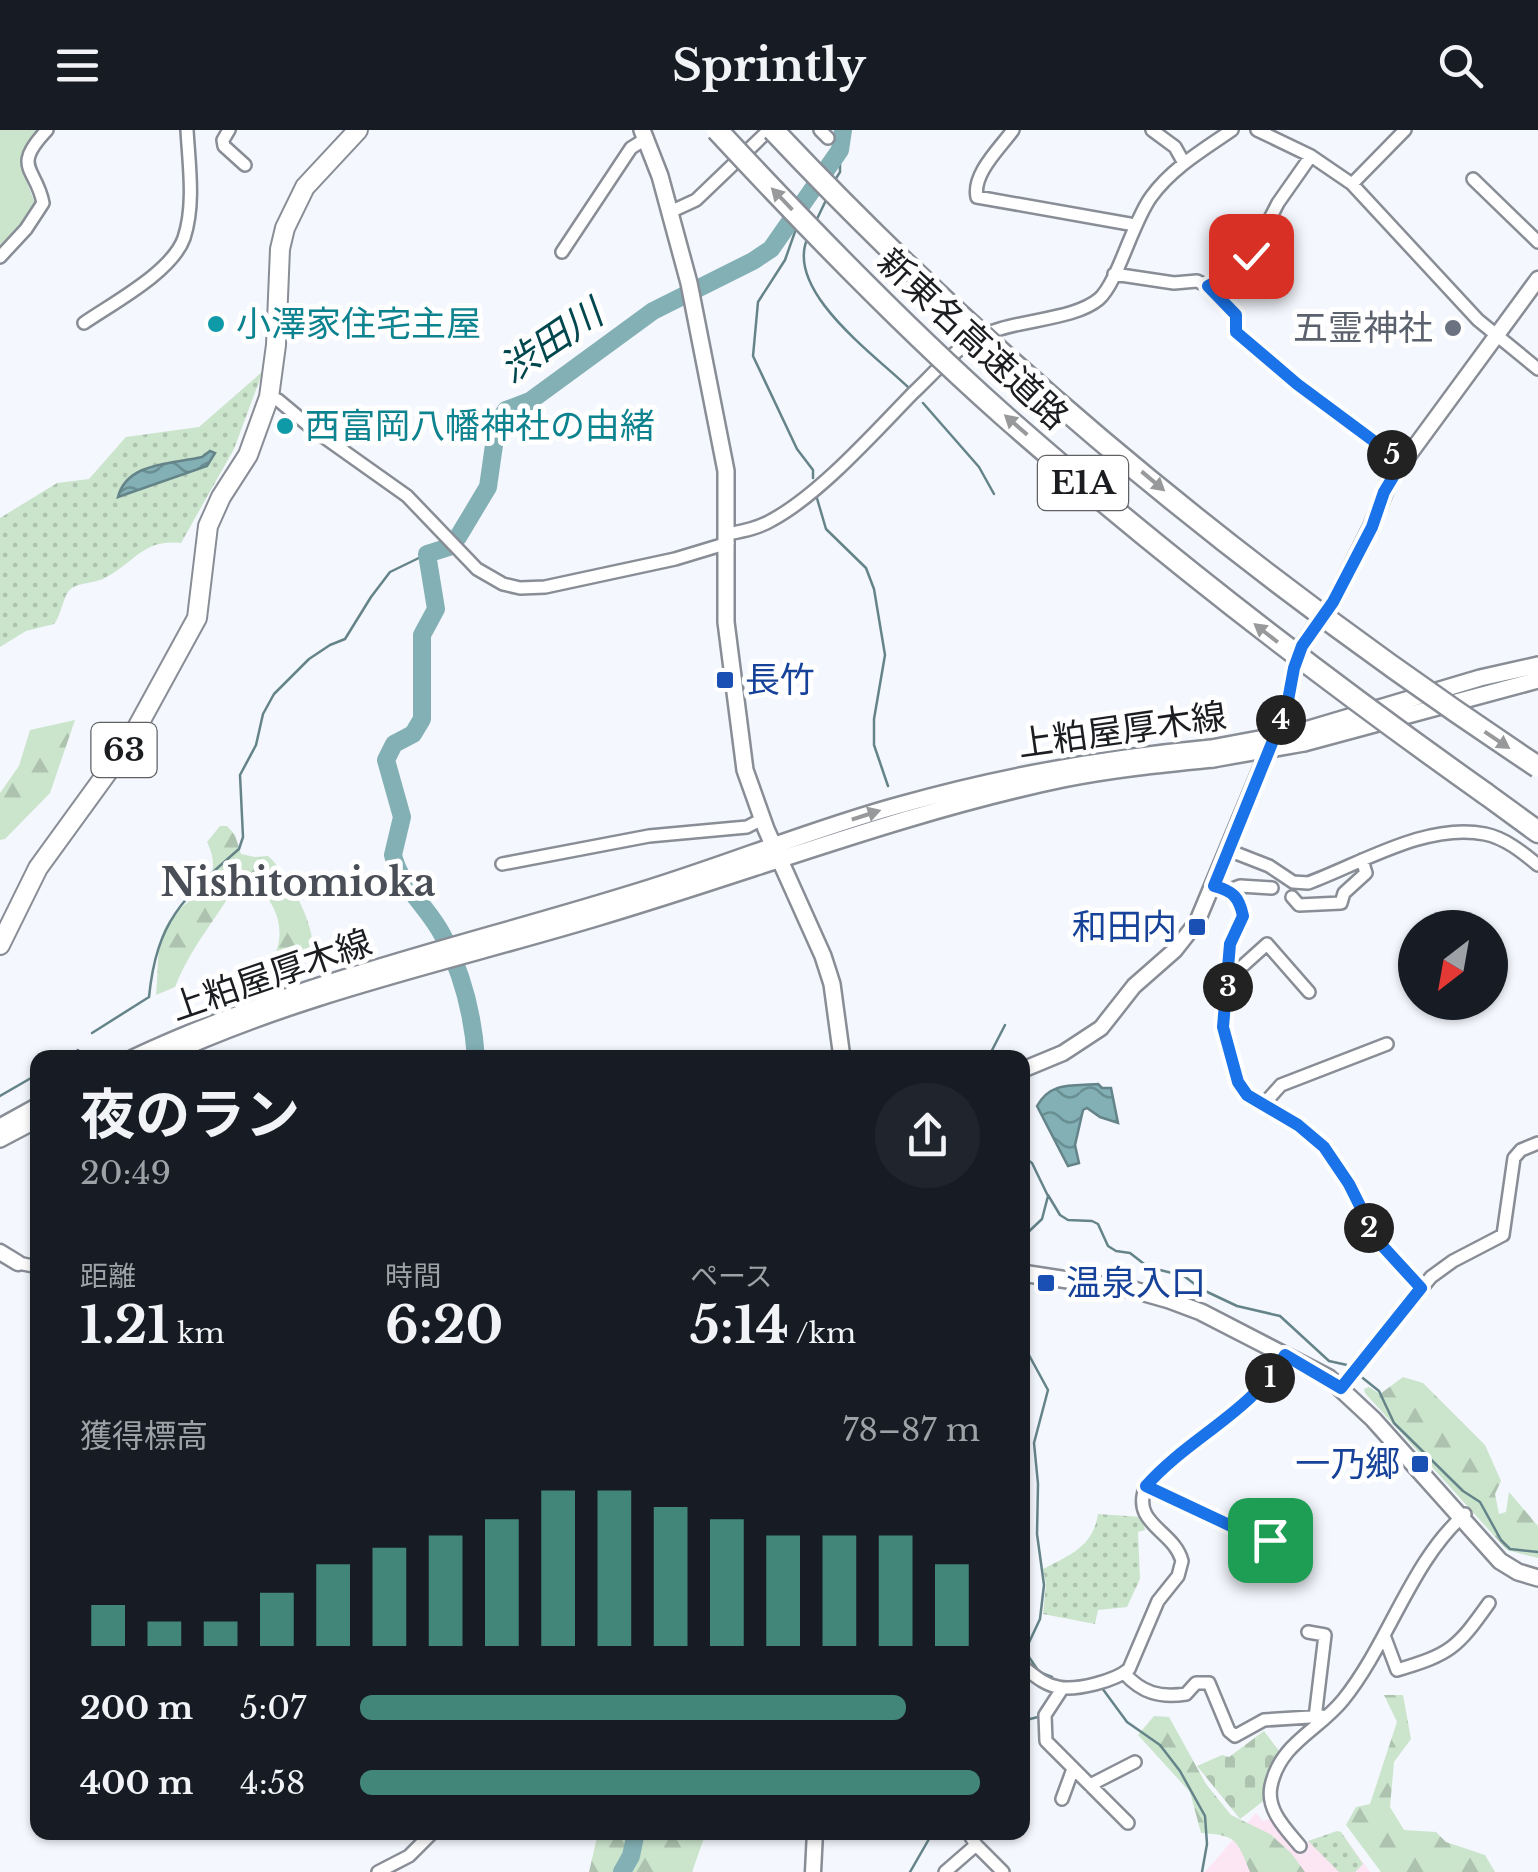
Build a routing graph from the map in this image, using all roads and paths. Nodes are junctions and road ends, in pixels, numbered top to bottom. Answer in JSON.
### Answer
{"nodes":[{"id":1,"x":47,"y":130,"type":"edge"},
{"id":2,"x":187,"y":130,"type":"edge"},
{"id":3,"x":229,"y":130,"type":"edge"},
{"id":4,"x":358,"y":130,"type":"edge"},
{"id":5,"x":716,"y":130,"type":"edge"},
{"id":6,"x":771,"y":130,"type":"edge"},
{"id":7,"x":1012,"y":130,"type":"edge"},
{"id":8,"x":1152,"y":130,"type":"edge"},
{"id":9,"x":1232,"y":130,"type":"edge"},
{"id":10,"x":1258,"y":130,"type":"edge"},
{"id":11,"x":1405,"y":130,"type":"edge"},
{"id":12,"x":644,"y":134,"type":"edge"},
{"id":13,"x":1311,"y":156,"type":"junction"},
{"id":14,"x":1184,"y":163,"type":"junction"},
{"id":15,"x":245,"y":166,"type":"dead end"},
{"id":16,"x":1473,"y":179,"type":"dead end"},
{"id":17,"x":1352,"y":184,"type":"junction"},
{"id":18,"x":670,"y":212,"type":"junction"},
{"id":19,"x":1134,"y":226,"type":"junction"},
{"id":20,"x":1538,"y":242,"type":"edge"},
{"id":21,"x":562,"y":252,"type":"dead end"},
{"id":22,"x":0,"y":257,"type":"edge"},
{"id":23,"x":1114,"y":274,"type":"junction"},
{"id":24,"x":1538,"y":280,"type":"edge"},
{"id":25,"x":1208,"y":286,"type":"junction"},
{"id":26,"x":84,"y":323,"type":"dead end"},
{"id":27,"x":1498,"y":337,"type":"junction"},
{"id":28,"x":1538,"y":368,"type":"edge"},
{"id":29,"x":269,"y":397,"type":"junction"},
{"id":30,"x":1402,"y":462,"type":"junction"},
{"id":31,"x":728,"y":539,"type":"junction"},
{"id":32,"x":1538,"y":665,"type":"edge"},
{"id":33,"x":1538,"y":680,"type":"edge"},
{"id":34,"x":1303,"y":737,"type":"junction"},
{"id":35,"x":1538,"y":767,"type":"edge"},
{"id":36,"x":762,"y":819,"type":"junction"},
{"id":37,"x":1538,"y":830,"type":"edge"},
{"id":38,"x":1228,"y":850,"type":"junction"},
{"id":39,"x":777,"y":852,"type":"junction"},
{"id":40,"x":1362,"y":860,"type":"junction"},
{"id":41,"x":502,"y":864,"type":"dead end"},
{"id":42,"x":1538,"y":864,"type":"edge"},
{"id":43,"x":1222,"y":888,"type":"junction"},
{"id":44,"x":1272,"y":888,"type":"dead end"},
{"id":45,"x":1292,"y":898,"type":"dead end"},
{"id":46,"x":0,"y":945,"type":"edge"},
{"id":47,"x":432,"y":960,"type":"junction"},
{"id":48,"x":1229,"y":972,"type":"junction"},
{"id":49,"x":1309,"y":992,"type":"dead end"},
{"id":50,"x":1387,"y":1044,"type":"dead end"},
{"id":51,"x":150,"y":1050,"type":"edge"},
{"id":52,"x":181,"y":1050,"type":"edge"},
{"id":53,"x":841,"y":1050,"type":"edge"},
{"id":54,"x":1030,"y":1067,"type":"edge"},
{"id":55,"x":1263,"y":1105,"type":"junction"},
{"id":56,"x":30,"y":1110,"type":"edge"},
{"id":57,"x":30,"y":1123,"type":"edge"},
{"id":58,"x":0,"y":1126,"type":"edge"},
{"id":59,"x":0,"y":1140,"type":"edge"},
{"id":60,"x":1538,"y":1142,"type":"edge"},
{"id":61,"x":0,"y":1252,"type":"edge"},
{"id":62,"x":18,"y":1263,"type":"joint"},
{"id":63,"x":30,"y":1266,"type":"edge"},
{"id":64,"x":1030,"y":1274,"type":"edge"},
{"id":65,"x":1421,"y":1288,"type":"junction"},
{"id":66,"x":1285,"y":1355,"type":"junction"},
{"id":67,"x":1341,"y":1388,"type":"junction"},
{"id":68,"x":1146,"y":1486,"type":"junction"},
{"id":69,"x":1462,"y":1516,"type":"junction"},
{"id":70,"x":1296,"y":1556,"type":"dead end"},
{"id":71,"x":1538,"y":1578,"type":"edge"},
{"id":72,"x":1489,"y":1603,"type":"dead end"},
{"id":73,"x":1308,"y":1632,"type":"dead end"},
{"id":74,"x":1384,"y":1638,"type":"junction"},
{"id":75,"x":1030,"y":1672,"type":"edge"},
{"id":76,"x":1124,"y":1674,"type":"junction"},
{"id":77,"x":1062,"y":1688,"type":"junction"},
{"id":78,"x":1320,"y":1717,"type":"junction"},
{"id":79,"x":1135,"y":1762,"type":"dead end"},
{"id":80,"x":1073,"y":1769,"type":"junction"},
{"id":81,"x":1090,"y":1785,"type":"junction"},
{"id":82,"x":1062,"y":1799,"type":"dead end"},
{"id":83,"x":1128,"y":1822,"type":"dead end"},
{"id":84,"x":425,"y":1840,"type":"edge"},
{"id":85,"x":815,"y":1840,"type":"edge"},
{"id":86,"x":973,"y":1840,"type":"edge"},
{"id":87,"x":976,"y":1845,"type":"junction"},
{"id":88,"x":1300,"y":1846,"type":"dead end"},
{"id":89,"x":409,"y":1856,"type":"junction"},
{"id":90,"x":378,"y":1872,"type":"edge"},
{"id":91,"x":404,"y":1872,"type":"edge"},
{"id":92,"x":814,"y":1872,"type":"edge"},
{"id":93,"x":944,"y":1872,"type":"edge"},
{"id":94,"x":1003,"y":1872,"type":"edge"}],
"edges":[{"from":1,"to":22,"type":"street"},
{"from":2,"to":26,"type":"street"},
{"from":3,"to":15,"type":"street"},
{"from":4,"to":29,"type":"main road","number":"63"},
{"from":37,"to":5,"type":"highway","name":"新東名高速道路","number":"E1A","one_way":true,"bridge":true},
{"from":6,"to":18,"type":"street"},
{"from":6,"to":35,"type":"highway","name":"新東名高速道路","number":"E1A","one_way":true,"bridge":true},
{"from":7,"to":19,"type":"street"},
{"from":8,"to":14,"type":"street"},
{"from":9,"to":14,"type":"street"},
{"from":10,"to":13,"type":"street"},
{"from":11,"to":17,"type":"street"},
{"from":12,"to":18,"type":"main road"},
{"from":12,"to":21,"type":"street"},
{"from":13,"to":17,"type":"street"},
{"from":13,"to":25,"type":"street"},
{"from":14,"to":19,"type":"street"},
{"from":16,"to":20,"type":"street"},
{"from":17,"to":27,"type":"street"},
{"from":18,"to":31,"type":"main road"},
{"from":19,"to":23,"type":"street"},
{"from":23,"to":25,"type":"street"},
{"from":23,"to":31,"type":"street"},
{"from":24,"to":27,"type":"street"},
{"from":25,"to":30,"type":"street"},
{"from":27,"to":28,"type":"street"},
{"from":27,"to":30,"type":"street"},
{"from":29,"to":31,"type":"street"},
{"from":29,"to":46,"type":"main road","number":"63"},
{"from":30,"to":38,"type":"street"},
{"from":31,"to":36,"type":"main road"},
{"from":32,"to":34,"type":"main road","name":"上粕屋厚木線"},
{"from":33,"to":34,"type":"main road","name":"上粕屋厚木線"},
{"from":34,"to":39,"type":"main road","name":"上粕屋厚木線","bridge":true},
{"from":36,"to":39,"type":"main road"},
{"from":36,"to":41,"type":"street"},
{"from":38,"to":40,"type":"street"},
{"from":38,"to":43,"type":"street"},
{"from":39,"to":47,"type":"main road","name":"上粕屋厚木線"},
{"from":39,"to":53,"type":"main road"},
{"from":40,"to":42,"type":"street"},
{"from":40,"to":45,"type":"street"},
{"from":43,"to":44,"type":"street"},
{"from":43,"to":48,"type":"street"},
{"from":43,"to":54,"type":"street"},
{"from":47,"to":51,"type":"main road","name":"上粕屋厚木線"},
{"from":47,"to":52,"type":"main road","name":"上粕屋厚木線"},
{"from":48,"to":49,"type":"street"},
{"from":48,"to":55,"type":"street"},
{"from":50,"to":55,"type":"street"},
{"from":55,"to":65,"type":"street"},
{"from":56,"to":58,"type":"main road"},
{"from":57,"to":59,"type":"main road"},
{"from":60,"to":65,"type":"street"},
{"from":61,"to":62,"type":"street"},
{"from":62,"to":63,"type":"street"},
{"from":64,"to":66,"type":"main road"},
{"from":65,"to":67,"type":"street"},
{"from":66,"to":67,"type":"main road"},
{"from":66,"to":68,"type":"street"},
{"from":67,"to":69,"type":"main road"},
{"from":68,"to":70,"type":"street"},
{"from":68,"to":76,"type":"street"},
{"from":69,"to":71,"type":"main road"},
{"from":69,"to":74,"type":"street"},
{"from":72,"to":74,"type":"street"},
{"from":73,"to":78,"type":"street"},
{"from":74,"to":78,"type":"street"},
{"from":75,"to":77,"type":"street"},
{"from":76,"to":77,"type":"street"},
{"from":76,"to":78,"type":"street"},
{"from":77,"to":80,"type":"street"},
{"from":78,"to":88,"type":"street"},
{"from":79,"to":81,"type":"street"},
{"from":80,"to":81,"type":"street"},
{"from":80,"to":82,"type":"street"},
{"from":81,"to":83,"type":"street"},
{"from":84,"to":89,"type":"street"},
{"from":85,"to":92,"type":"street"},
{"from":86,"to":87,"type":"street"},
{"from":87,"to":93,"type":"street"},
{"from":87,"to":94,"type":"street"},
{"from":89,"to":90,"type":"street"},
{"from":89,"to":91,"type":"street"}]}
